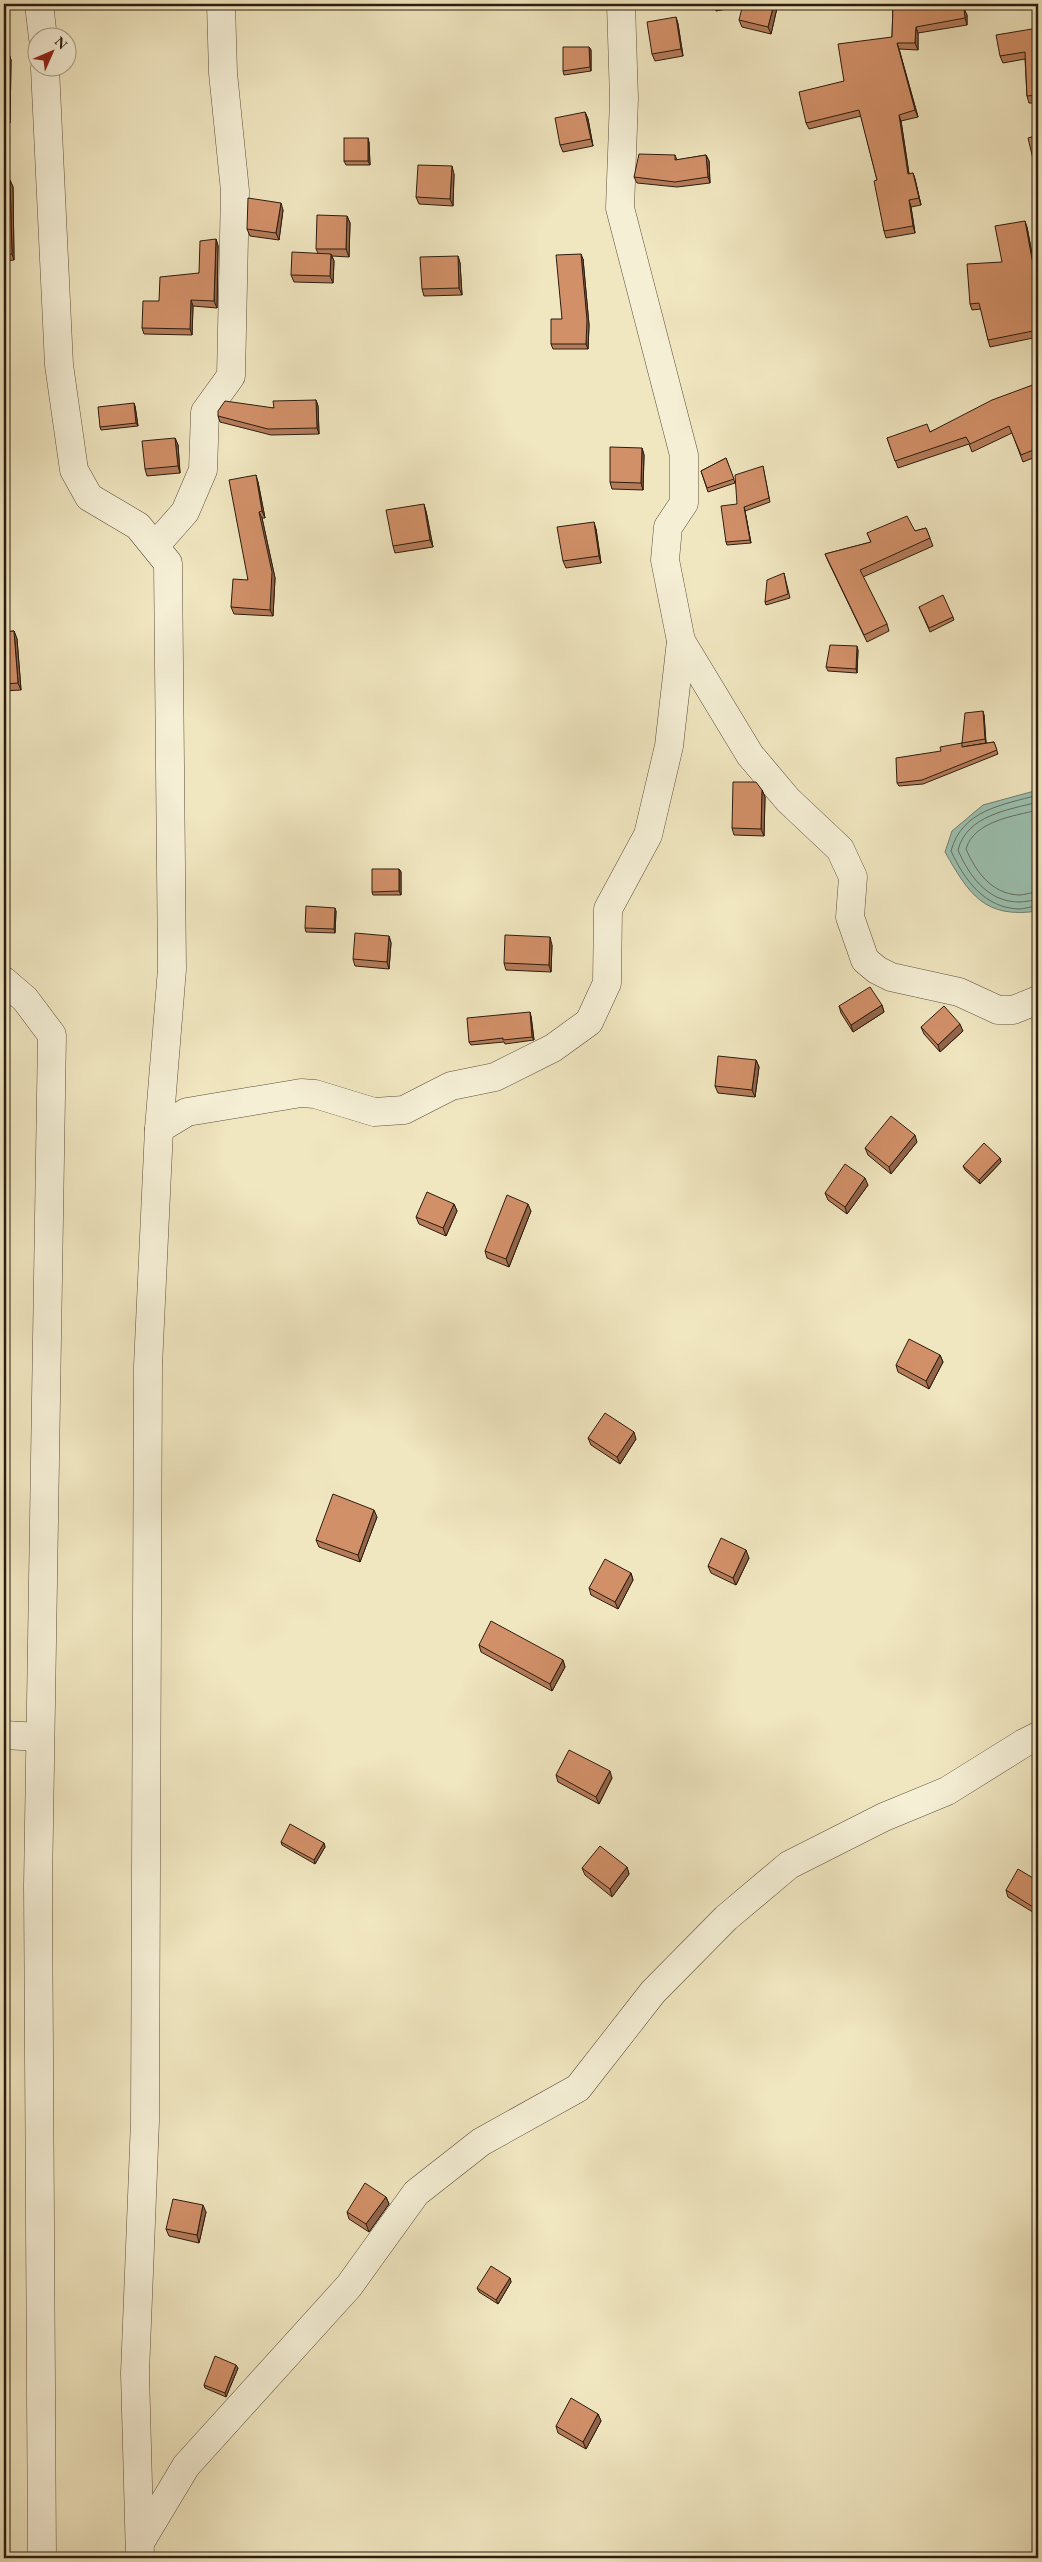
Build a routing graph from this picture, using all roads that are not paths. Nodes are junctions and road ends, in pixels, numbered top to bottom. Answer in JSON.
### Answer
{"nodes":[{"id":1,"x":40,"y":4,"type":"edge"},
{"id":2,"x":221,"y":4,"type":"edge"},
{"id":3,"x":621,"y":4,"type":"edge"},
{"id":4,"x":42,"y":28,"type":"edge"},
{"id":5,"x":45,"y":78,"type":"edge"},
{"id":6,"x":155,"y":546,"type":"junction"},
{"id":7,"x":681,"y":641,"type":"junction"},
{"id":8,"x":4,"y":981,"type":"edge"},
{"id":9,"x":1038,"y":1000,"type":"edge"},
{"id":10,"x":159,"y":1129,"type":"junction"},
{"id":11,"x":1038,"y":1713,"type":"edge"},
{"id":12,"x":4,"y":1735,"type":"edge"},
{"id":13,"x":40,"y":1737,"type":"junction"},
{"id":14,"x":1031,"y":1739,"type":"edge"},
{"id":15,"x":141,"y":2549,"type":"edge"},
{"id":16,"x":42,"y":2558,"type":"edge"}],
"edges":[{"from":1,"to":4,"type":"street"},
{"from":2,"to":6,"type":"street"},
{"from":3,"to":7,"type":"street"},
{"from":5,"to":6,"type":"street"},
{"from":6,"to":10,"type":"street"},
{"from":7,"to":9,"type":"street"},
{"from":7,"to":10,"type":"street"},
{"from":8,"to":13,"type":"street"},
{"from":10,"to":15,"type":"street"},
{"from":11,"to":14,"type":"street"},
{"from":12,"to":13,"type":"street"},
{"from":13,"to":16,"type":"street"},
{"from":14,"to":15,"type":"street"}]}
